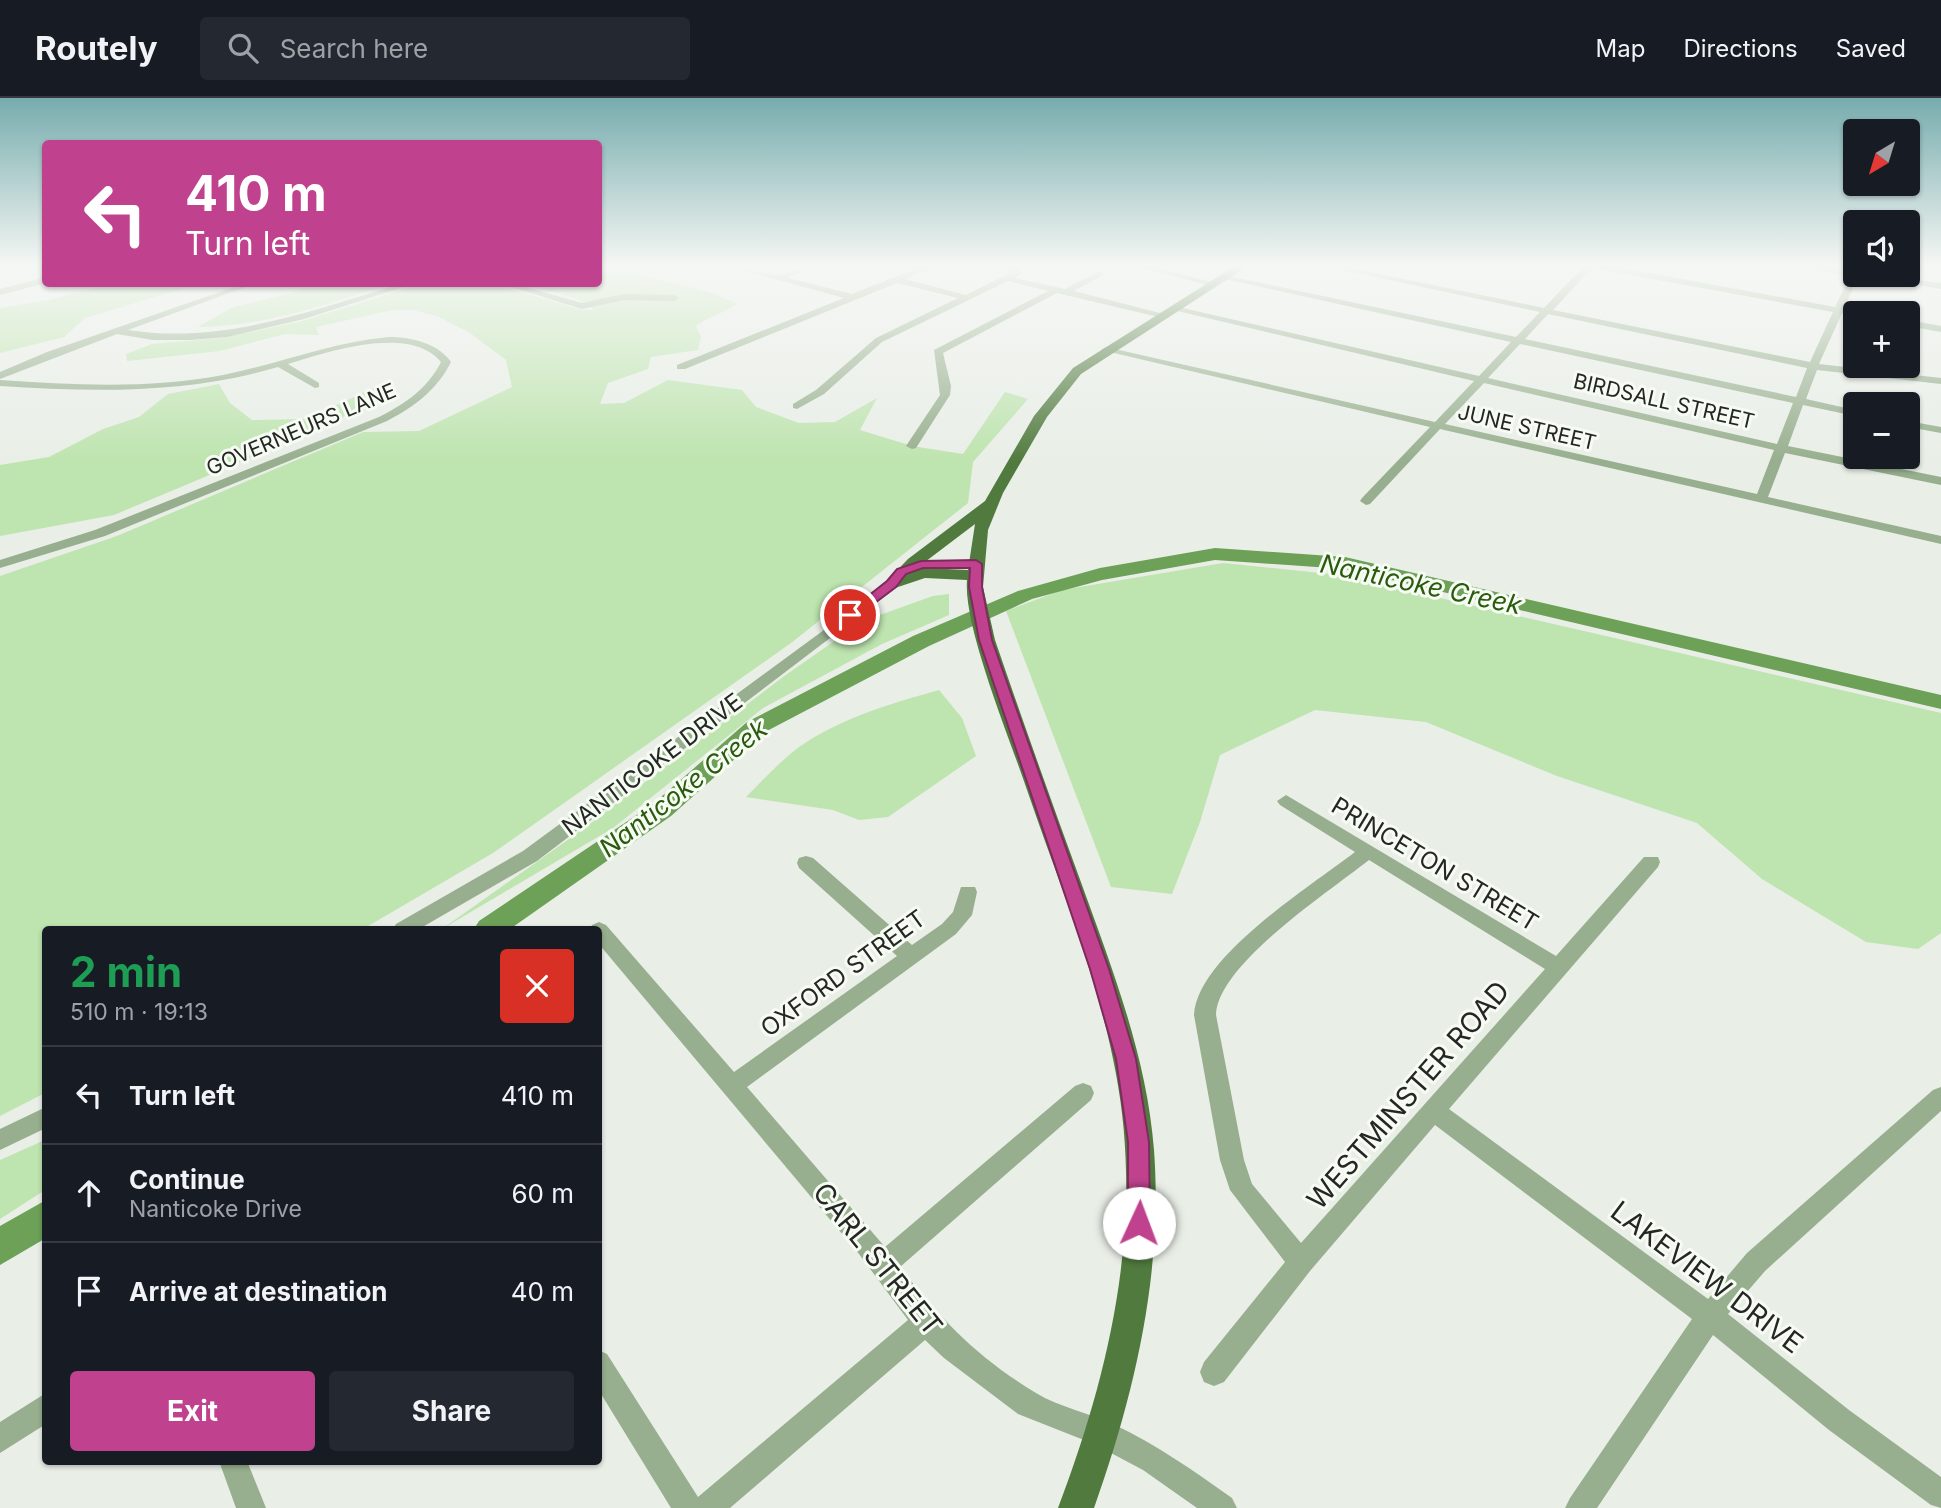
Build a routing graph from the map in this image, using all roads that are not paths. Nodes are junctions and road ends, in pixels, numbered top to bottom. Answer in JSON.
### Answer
{"nodes":[{"id":1,"x":119,"y":330,"type":"edge"},
{"id":2,"x":242,"y":330,"type":"edge"},
{"id":3,"x":775,"y":330,"type":"edge"},
{"id":4,"x":901,"y":330,"type":"edge"},
{"id":5,"x":983,"y":330,"type":"edge"},
{"id":6,"x":1139,"y":330,"type":"edge"},
{"id":7,"x":1251,"y":330,"type":"edge"},
{"id":8,"x":1457,"y":330,"type":"edge"},
{"id":9,"x":1527,"y":330,"type":"edge"},
{"id":10,"x":1637,"y":330,"type":"edge"},
{"id":11,"x":1829,"y":330,"type":"edge"},
{"id":12,"x":116,"y":331,"type":"junction"},
{"id":13,"x":1516,"y":342,"type":"junction"},
{"id":14,"x":1106,"y":350,"type":"junction"},
{"id":15,"x":281,"y":364,"type":"junction"},
{"id":16,"x":1813,"y":366,"type":"junction"},
{"id":17,"x":681,"y":367,"type":"dead end"},
{"id":18,"x":0,"y":376,"type":"edge"},
{"id":19,"x":1480,"y":379,"type":"junction"},
{"id":20,"x":1941,"y":381,"type":"edge"},
{"id":21,"x":0,"y":383,"type":"edge"},
{"id":22,"x":315,"y":385,"type":"dead end"},
{"id":23,"x":1798,"y":402,"type":"junction"},
{"id":24,"x":797,"y":406,"type":"dead end"},
{"id":25,"x":1843,"y":411,"type":"edge"},
{"id":26,"x":1436,"y":426,"type":"junction"},
{"id":27,"x":1920,"y":426,"type":"edge"},
{"id":28,"x":1941,"y":430,"type":"edge"},
{"id":29,"x":912,"y":446,"type":"dead end"},
{"id":30,"x":1779,"y":448,"type":"junction"},
{"id":31,"x":1941,"y":481,"type":"edge"},
{"id":32,"x":996,"y":493,"type":"junction"},
{"id":33,"x":1761,"y":500,"type":"junction"},
{"id":34,"x":1366,"y":501,"type":"dead end"},
{"id":35,"x":1941,"y":540,"type":"edge"},
{"id":36,"x":0,"y":564,"type":"edge"},
{"id":37,"x":975,"y":575,"type":"junction"},
{"id":38,"x":897,"y":578,"type":"junction"},
{"id":39,"x":1286,"y":802,"type":"dead end"},
{"id":40,"x":1367,"y":852,"type":"junction"},
{"id":41,"x":1651,"y":862,"type":"dead end"},
{"id":42,"x":806,"y":863,"type":"dead end"},
{"id":43,"x":968,"y":892,"type":"dead end"},
{"id":44,"x":408,"y":926,"type":"edge"},
{"id":45,"x":602,"y":933,"type":"edge"},
{"id":46,"x":912,"y":957,"type":"junction"},
{"id":47,"x":1559,"y":968,"type":"junction"},
{"id":48,"x":733,"y":1085,"type":"junction"},
{"id":49,"x":1083,"y":1093,"type":"dead end"},
{"id":50,"x":1941,"y":1097,"type":"edge"},
{"id":51,"x":1433,"y":1110,"type":"junction"},
{"id":52,"x":42,"y":1119,"type":"edge"},
{"id":53,"x":0,"y":1140,"type":"edge"},
{"id":54,"x":1301,"y":1262,"type":"junction"},
{"id":55,"x":883,"y":1265,"type":"junction"},
{"id":56,"x":1710,"y":1316,"type":"junction"},
{"id":57,"x":926,"y":1322,"type":"junction"},
{"id":58,"x":602,"y":1369,"type":"edge"},
{"id":59,"x":1214,"y":1372,"type":"dead end"},
{"id":60,"x":42,"y":1409,"type":"edge"},
{"id":61,"x":1103,"y":1434,"type":"junction"},
{"id":62,"x":0,"y":1438,"type":"edge"},
{"id":63,"x":235,"y":1465,"type":"edge"},
{"id":64,"x":1941,"y":1495,"type":"edge"},
{"id":65,"x":251,"y":1508,"type":"edge"},
{"id":66,"x":688,"y":1508,"type":"edge"},
{"id":67,"x":708,"y":1508,"type":"edge"},
{"id":68,"x":1076,"y":1508,"type":"edge"},
{"id":69,"x":1222,"y":1508,"type":"edge"},
{"id":70,"x":1580,"y":1508,"type":"edge"}],
"edges":[{"from":1,"to":12,"type":"street"},
{"from":2,"to":12,"type":"street"},
{"from":3,"to":17,"type":"street"},
{"from":4,"to":24,"type":"street"},
{"from":5,"to":29,"type":"street"},
{"from":6,"to":14,"type":"main road"},
{"from":7,"to":19,"type":"street","name":"BIRDSALL STREET"},
{"from":8,"to":13,"type":"street"},
{"from":9,"to":13,"type":"street"},
{"from":10,"to":16,"type":"street"},
{"from":11,"to":16,"type":"street"},
{"from":12,"to":18,"type":"street"},
{"from":13,"to":19,"type":"street"},
{"from":13,"to":23,"type":"street"},
{"from":14,"to":26,"type":"street","name":"JUNE STREET"},
{"from":14,"to":32,"type":"main road"},
{"from":15,"to":21,"type":"street","name":"GOVERNEURS LANE"},
{"from":15,"to":22,"type":"street"},
{"from":15,"to":36,"type":"street","name":"GOVERNEURS LANE"},
{"from":16,"to":20,"type":"street"},
{"from":16,"to":23,"type":"street"},
{"from":19,"to":26,"type":"street"},
{"from":19,"to":30,"type":"street","name":"BIRDSALL STREET"},
{"from":23,"to":25,"type":"street"},
{"from":23,"to":30,"type":"street"},
{"from":26,"to":33,"type":"street","name":"JUNE STREET"},
{"from":26,"to":34,"type":"street"},
{"from":27,"to":28,"type":"street"},
{"from":30,"to":31,"type":"street","name":"BIRDSALL STREET"},
{"from":30,"to":33,"type":"street"},
{"from":32,"to":37,"type":"main road"},
{"from":32,"to":38,"type":"main road"},
{"from":33,"to":35,"type":"street","name":"JUNE STREET"},
{"from":37,"to":38,"type":"main road"},
{"from":37,"to":61,"type":"main road"},
{"from":38,"to":44,"type":"street","name":"NANTICOKE DRIVE"},
{"from":39,"to":40,"type":"street","name":"PRINCETON STREET"},
{"from":40,"to":47,"type":"street","name":"PRINCETON STREET"},
{"from":40,"to":54,"type":"street"},
{"from":41,"to":47,"type":"street","name":"WESTMINSTER ROAD"},
{"from":42,"to":46,"type":"street"},
{"from":43,"to":46,"type":"street","name":"OXFORD STREET"},
{"from":45,"to":48,"type":"street","name":"CARL STREET"},
{"from":46,"to":48,"type":"street","name":"OXFORD STREET"},
{"from":47,"to":51,"type":"street","name":"WESTMINSTER ROAD"},
{"from":48,"to":55,"type":"street","name":"CARL STREET"},
{"from":49,"to":55,"type":"street"},
{"from":50,"to":56,"type":"street"},
{"from":51,"to":54,"type":"street","name":"WESTMINSTER ROAD"},
{"from":51,"to":56,"type":"street","name":"LAKEVIEW DRIVE"},
{"from":52,"to":53,"type":"street"},
{"from":54,"to":59,"type":"street","name":"WESTMINSTER ROAD"},
{"from":55,"to":57,"type":"street","name":"CARL STREET"},
{"from":56,"to":64,"type":"street","name":"LAKEVIEW DRIVE"},
{"from":56,"to":70,"type":"street"},
{"from":57,"to":61,"type":"street","name":"CARL STREET"},
{"from":57,"to":67,"type":"street"},
{"from":58,"to":66,"type":"street"},
{"from":60,"to":62,"type":"street"},
{"from":61,"to":68,"type":"main road"},
{"from":61,"to":69,"type":"street","name":"CARL STREET"},
{"from":63,"to":65,"type":"street"}]}
